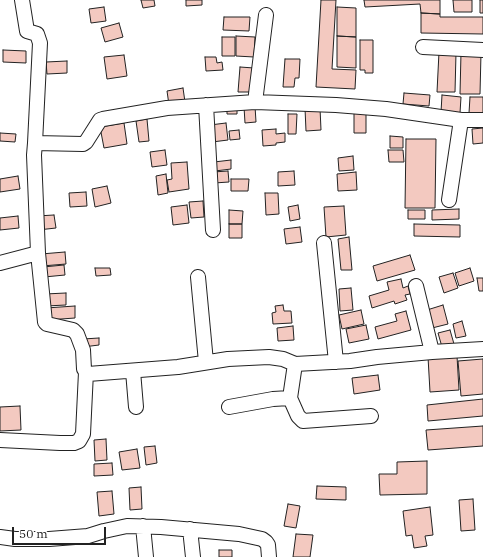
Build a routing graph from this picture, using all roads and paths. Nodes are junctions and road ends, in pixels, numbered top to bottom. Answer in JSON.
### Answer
{"nodes":[{"id":1,"x":22,"y":0,"type":"edge"},
{"id":2,"x":266,"y":15,"type":"dead end"},
{"id":3,"x":423,"y":47,"type":"dead end"},
{"id":4,"x":483,"y":50,"type":"edge"},
{"id":5,"x":255,"y":102,"type":"junction"},
{"id":6,"x":206,"y":106,"type":"junction"},
{"id":7,"x":461,"y":120,"type":"junction"},
{"id":8,"x":483,"y":120,"type":"edge"},
{"id":9,"x":35,"y":143,"type":"junction"},
{"id":10,"x":449,"y":200,"type":"dead end"},
{"id":11,"x":213,"y":230,"type":"dead end"},
{"id":12,"x":324,"y":243,"type":"dead end"},
{"id":13,"x":38,"y":252,"type":"junction"},
{"id":14,"x":0,"y":263,"type":"edge"},
{"id":15,"x":198,"y":277,"type":"dead end"},
{"id":16,"x":416,"y":286,"type":"dead end"},
{"id":17,"x":483,"y":349,"type":"edge"},
{"id":18,"x":432,"y":352,"type":"junction"},
{"id":19,"x":206,"y":362,"type":"junction"},
{"id":20,"x":336,"y":362,"type":"junction"},
{"id":21,"x":295,"y":364,"type":"junction"},
{"id":22,"x":133,"y":371,"type":"junction"},
{"id":23,"x":86,"y":372,"type":"junction"},
{"id":24,"x":290,"y":398,"type":"junction"},
{"id":25,"x":136,"y":407,"type":"dead end"},
{"id":26,"x":229,"y":407,"type":"dead end"},
{"id":27,"x":371,"y":416,"type":"dead end"},
{"id":28,"x":0,"y":440,"type":"edge"},
{"id":29,"x":143,"y":526,"type":"junction"},
{"id":30,"x":190,"y":530,"type":"junction"},
{"id":31,"x":0,"y":537,"type":"edge"},
{"id":32,"x":146,"y":557,"type":"edge"},
{"id":33,"x":193,"y":557,"type":"edge"},
{"id":34,"x":269,"y":557,"type":"edge"}],
"edges":[{"from":1,"to":9,"type":"street"},
{"from":2,"to":5,"type":"street"},
{"from":3,"to":4,"type":"street"},
{"from":5,"to":6,"type":"street"},
{"from":5,"to":7,"type":"street"},
{"from":6,"to":9,"type":"street"},
{"from":6,"to":11,"type":"street"},
{"from":7,"to":8,"type":"street"},
{"from":7,"to":10,"type":"street"},
{"from":9,"to":13,"type":"street"},
{"from":12,"to":20,"type":"street"},
{"from":13,"to":14,"type":"street"},
{"from":13,"to":23,"type":"street"},
{"from":15,"to":19,"type":"street"},
{"from":16,"to":18,"type":"street"},
{"from":17,"to":18,"type":"street"},
{"from":18,"to":20,"type":"street"},
{"from":19,"to":21,"type":"street"},
{"from":19,"to":22,"type":"street"},
{"from":20,"to":21,"type":"street"},
{"from":21,"to":24,"type":"street"},
{"from":22,"to":23,"type":"street"},
{"from":22,"to":25,"type":"street"},
{"from":23,"to":28,"type":"street"},
{"from":24,"to":26,"type":"street"},
{"from":24,"to":27,"type":"street"},
{"from":29,"to":30,"type":"street"},
{"from":29,"to":31,"type":"street"},
{"from":29,"to":32,"type":"street"},
{"from":30,"to":33,"type":"street"},
{"from":30,"to":34,"type":"street"}]}
